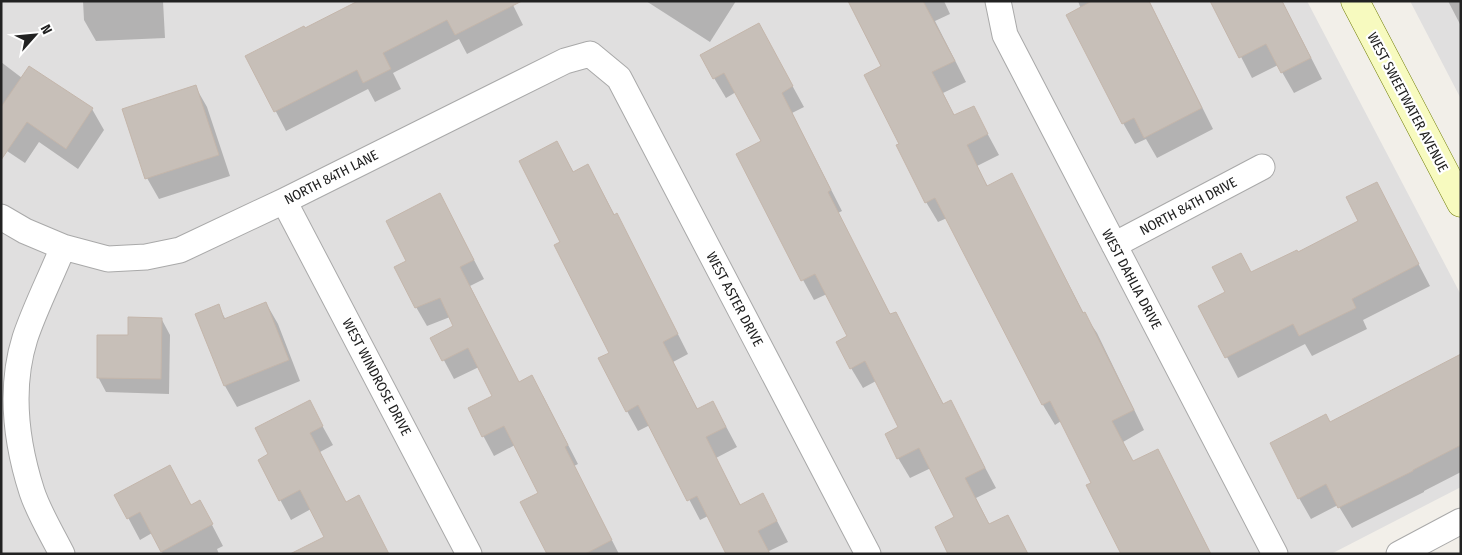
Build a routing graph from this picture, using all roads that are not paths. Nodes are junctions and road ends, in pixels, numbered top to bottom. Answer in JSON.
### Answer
{"nodes":[{"id":1,"x":998,"y":1,"type":"edge"},
{"id":2,"x":1355,"y":1,"type":"edge"},
{"id":3,"x":590,"y":54,"type":"joint"},
{"id":4,"x":1262,"y":167,"type":"dead end"},
{"id":5,"x":284,"y":201,"type":"junction"},
{"id":6,"x":1461,"y":203,"type":"edge"},
{"id":7,"x":1,"y":216,"type":"edge"},
{"id":8,"x":1114,"y":245,"type":"junction"},
{"id":9,"x":63,"y":247,"type":"junction"},
{"id":10,"x":1461,"y":521,"type":"edge"},
{"id":11,"x":62,"y":554,"type":"edge"},
{"id":12,"x":470,"y":554,"type":"edge"},
{"id":13,"x":868,"y":554,"type":"edge"},
{"id":14,"x":1275,"y":554,"type":"edge"},
{"id":15,"x":1400,"y":554,"type":"edge"}],
"edges":[{"from":1,"to":8,"type":"street","name":"WEST DAHLIA DRIVE"},
{"from":2,"to":6,"type":"street","name":"WEST SWEETWATER AVENUE"},
{"from":3,"to":5,"type":"street","name":"NORTH 84TH LANE"},
{"from":3,"to":13,"type":"street","name":"WEST ASTER DRIVE"},
{"from":4,"to":8,"type":"street","name":"NORTH 84TH DRIVE"},
{"from":5,"to":9,"type":"street","name":"NORTH 84TH LANE"},
{"from":5,"to":12,"type":"street","name":"WEST WINDROSE DRIVE"},
{"from":7,"to":9,"type":"street","name":"NORTH 84TH LANE"},
{"from":8,"to":14,"type":"street","name":"WEST DAHLIA DRIVE"},
{"from":9,"to":11,"type":"street"},
{"from":10,"to":15,"type":"street"}]}
